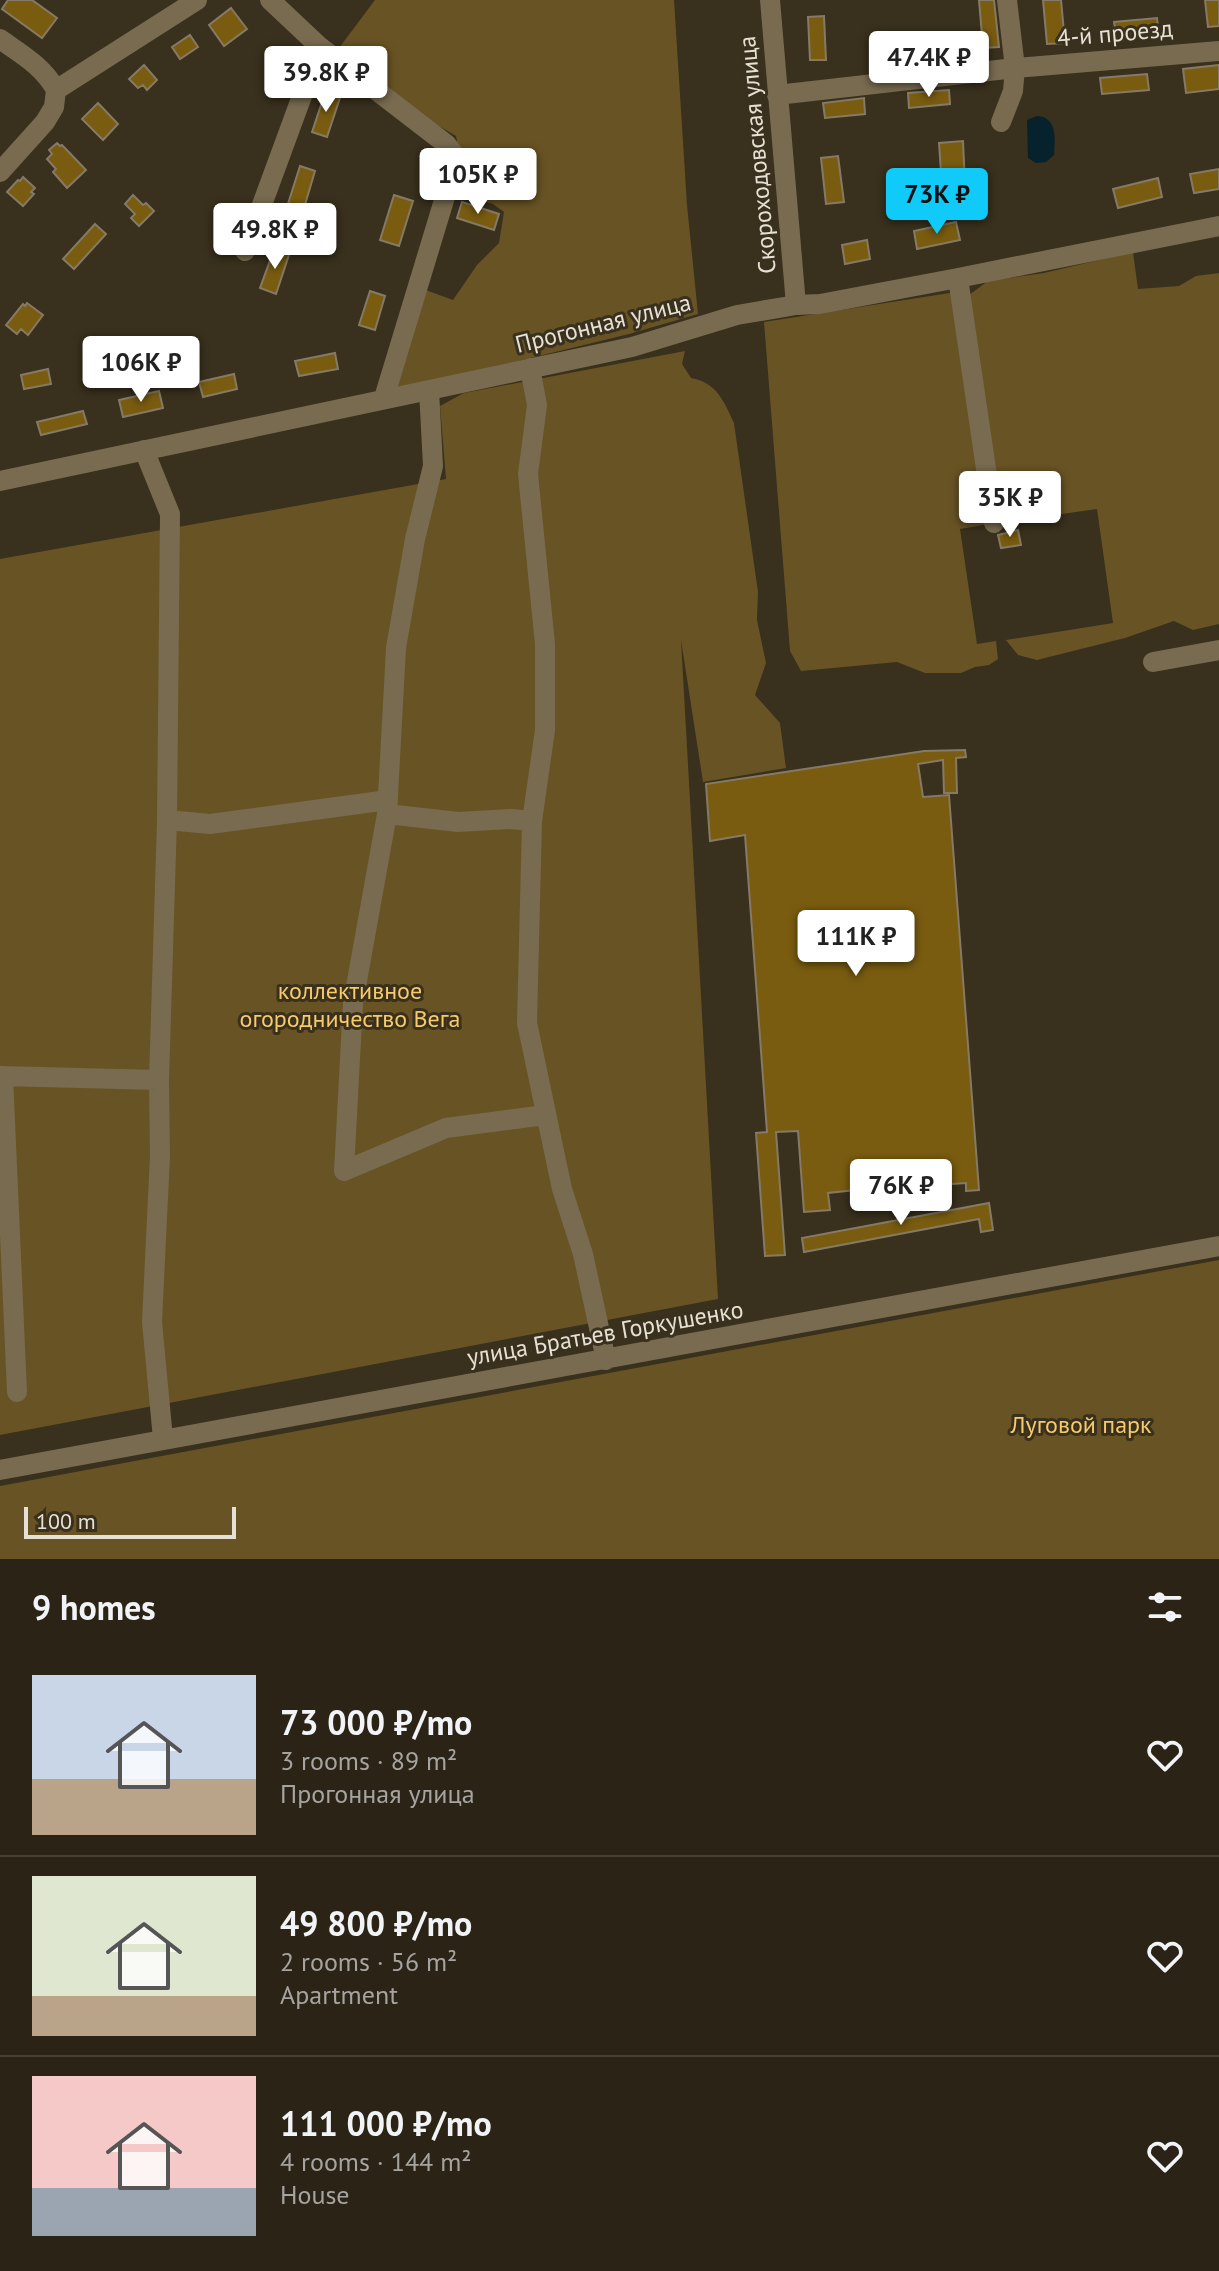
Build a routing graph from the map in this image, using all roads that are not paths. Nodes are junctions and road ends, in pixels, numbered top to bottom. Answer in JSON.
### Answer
{"nodes":[{"id":1,"x":197,"y":0,"type":"edge"},
{"id":2,"x":270,"y":0,"type":"edge"},
{"id":3,"x":770,"y":0,"type":"edge"},
{"id":4,"x":1007,"y":0,"type":"edge"},
{"id":5,"x":0,"y":39,"type":"edge"},
{"id":6,"x":320,"y":47,"type":"junction"},
{"id":7,"x":1219,"y":51,"type":"edge"},
{"id":8,"x":1015,"y":68,"type":"junction"},
{"id":9,"x":56,"y":90,"type":"junction"},
{"id":10,"x":777,"y":95,"type":"junction"},
{"id":11,"x":1001,"y":122,"type":"dead end"},
{"id":12,"x":0,"y":172,"type":"edge"},
{"id":13,"x":1219,"y":226,"type":"edge"},
{"id":14,"x":245,"y":251,"type":"dead end"},
{"id":15,"x":958,"y":278,"type":"junction"},
{"id":16,"x":796,"y":305,"type":"junction"},
{"id":17,"x":530,"y":368,"type":"junction"},
{"id":18,"x":429,"y":390,"type":"junction"},
{"id":19,"x":384,"y":398,"type":"junction"},
{"id":20,"x":144,"y":450,"type":"junction"},
{"id":21,"x":0,"y":481,"type":"edge"},
{"id":22,"x":994,"y":523,"type":"dead end"},
{"id":23,"x":1219,"y":650,"type":"edge"},
{"id":24,"x":1153,"y":662,"type":"dead end"},
{"id":25,"x":388,"y":807,"type":"junction"},
{"id":26,"x":167,"y":820,"type":"junction"},
{"id":27,"x":532,"y":821,"type":"junction"},
{"id":28,"x":2,"y":1076,"type":"edge"},
{"id":29,"x":159,"y":1080,"type":"junction"},
{"id":30,"x":545,"y":1115,"type":"junction"},
{"id":31,"x":1219,"y":1246,"type":"edge"},
{"id":32,"x":606,"y":1360,"type":"junction"},
{"id":33,"x":17,"y":1392,"type":"dead end"},
{"id":34,"x":163,"y":1439,"type":"junction"},
{"id":35,"x":0,"y":1470,"type":"edge"}],
"edges":[{"from":1,"to":9,"type":"street"},
{"from":2,"to":6,"type":"street"},
{"from":3,"to":10,"type":"street","name":"Скороходовская улица"},
{"from":4,"to":8,"type":"street"},
{"from":5,"to":9,"type":"street"},
{"from":6,"to":14,"type":"street"},
{"from":6,"to":19,"type":"street"},
{"from":7,"to":8,"type":"street","name":"4-й проезд"},
{"from":8,"to":10,"type":"street","name":"4-й проезд"},
{"from":8,"to":11,"type":"street"},
{"from":9,"to":12,"type":"street"},
{"from":10,"to":16,"type":"street","name":"Скороходовская улица"},
{"from":13,"to":15,"type":"street","name":"Прогонная улица"},
{"from":15,"to":16,"type":"street","name":"Прогонная улица"},
{"from":15,"to":22,"type":"street"},
{"from":16,"to":17,"type":"street","name":"Прогонная улица"},
{"from":17,"to":18,"type":"street","name":"Прогонная улица"},
{"from":17,"to":27,"type":"street"},
{"from":18,"to":19,"type":"street","name":"Прогонная улица"},
{"from":18,"to":25,"type":"street"},
{"from":19,"to":20,"type":"street","name":"Прогонная улица"},
{"from":20,"to":21,"type":"street","name":"Прогонная улица"},
{"from":20,"to":26,"type":"street"},
{"from":23,"to":24,"type":"street"},
{"from":25,"to":26,"type":"street"},
{"from":25,"to":27,"type":"street"},
{"from":25,"to":30,"type":"street"},
{"from":26,"to":29,"type":"street"},
{"from":27,"to":30,"type":"street"},
{"from":28,"to":29,"type":"street"},
{"from":28,"to":33,"type":"street"},
{"from":29,"to":34,"type":"street"},
{"from":30,"to":32,"type":"street"},
{"from":31,"to":32,"type":"street","name":"улица Братьев Горкушенко"},
{"from":32,"to":34,"type":"street","name":"улица Братьев Горкушенко"},
{"from":34,"to":35,"type":"street","name":"улица Братьев Горкушенко"}]}
